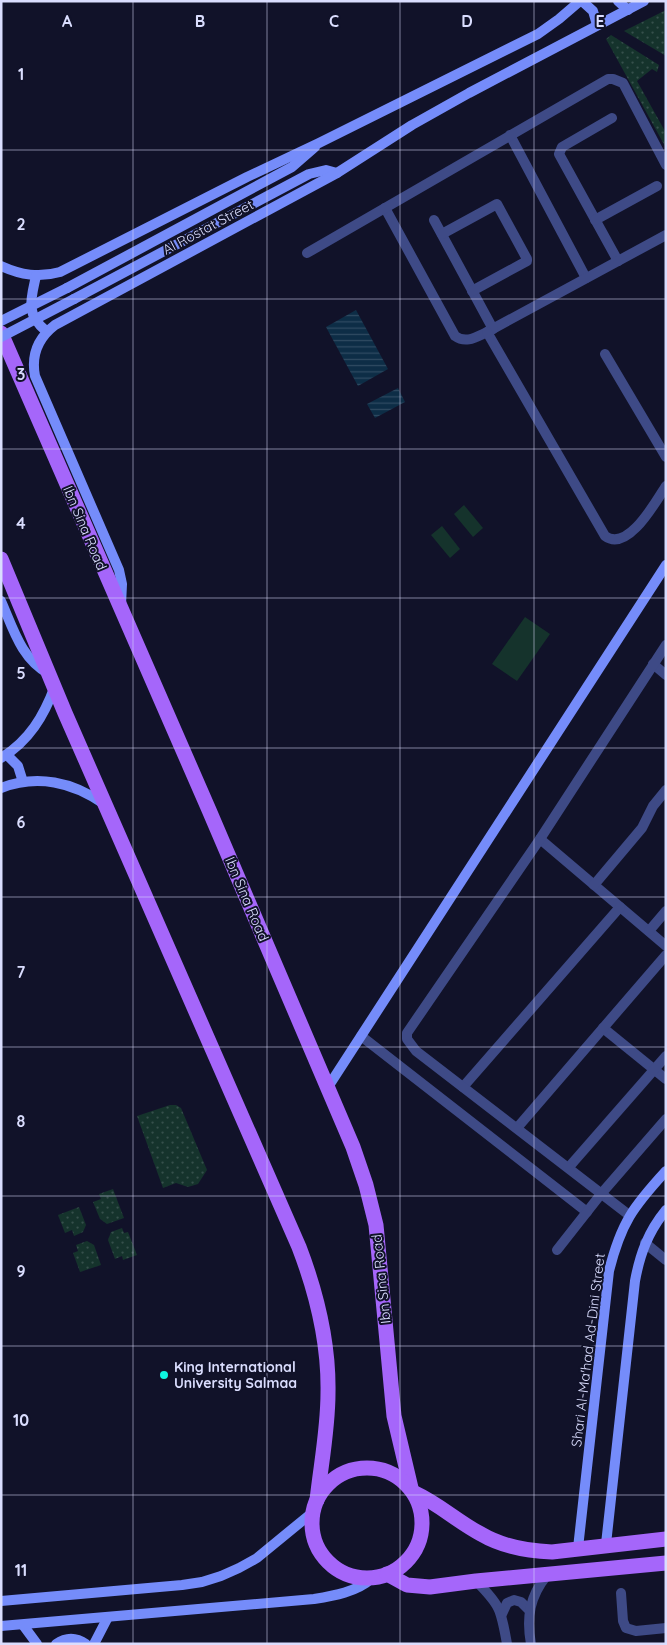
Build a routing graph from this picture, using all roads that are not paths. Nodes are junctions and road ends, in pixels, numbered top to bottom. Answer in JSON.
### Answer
{"nodes":[{"id":1,"x":581,"y":1,"type":"edge"},
{"id":2,"x":618,"y":1,"type":"edge"},
{"id":3,"x":644,"y":1,"type":"edge"},
{"id":4,"x":628,"y":10,"type":"junction"},
{"id":5,"x":598,"y":25,"type":"junction"},
{"id":6,"x":612,"y":118,"type":"dead end"},
{"id":7,"x":510,"y":135,"type":"junction"},
{"id":8,"x":319,"y":143,"type":"junction"},
{"id":9,"x":666,"y":165,"type":"edge"},
{"id":10,"x":337,"y":173,"type":"junction"},
{"id":11,"x":657,"y":186,"type":"dead end"},
{"id":12,"x":385,"y":208,"type":"junction"},
{"id":13,"x":434,"y":220,"type":"dead end"},
{"id":14,"x":595,"y":220,"type":"junction"},
{"id":15,"x":442,"y":234,"type":"junction"},
{"id":16,"x":666,"y":235,"type":"edge"},
{"id":17,"x":307,"y":253,"type":"dead end"},
{"id":18,"x":618,"y":261,"type":"junction"},
{"id":19,"x":1,"y":266,"type":"edge"},
{"id":20,"x":36,"y":276,"type":"junction"},
{"id":21,"x":586,"y":278,"type":"junction"},
{"id":22,"x":472,"y":291,"type":"junction"},
{"id":23,"x":1,"y":321,"type":"edge"},
{"id":24,"x":490,"y":330,"type":"junction"},
{"id":25,"x":46,"y":331,"type":"junction"},
{"id":26,"x":1,"y":335,"type":"edge"},
{"id":27,"x":605,"y":354,"type":"dead end"},
{"id":28,"x":666,"y":458,"type":"edge"},
{"id":29,"x":666,"y":486,"type":"edge"},
{"id":30,"x":1,"y":559,"type":"edge"},
{"id":31,"x":666,"y":565,"type":"edge"},
{"id":32,"x":1,"y":601,"type":"edge"},
{"id":33,"x":120,"y":609,"type":"junction"},
{"id":34,"x":666,"y":645,"type":"edge"},
{"id":35,"x":653,"y":664,"type":"junction"},
{"id":36,"x":666,"y":675,"type":"edge"},
{"id":37,"x":53,"y":680,"type":"junction"},
{"id":38,"x":4,"y":756,"type":"edge"},
{"id":39,"x":23,"y":782,"type":"junction"},
{"id":40,"x":1,"y":788,"type":"edge"},
{"id":41,"x":666,"y":790,"type":"edge"},
{"id":42,"x":106,"y":806,"type":"junction"},
{"id":43,"x":540,"y":839,"type":"junction"},
{"id":44,"x":594,"y":885,"type":"junction"},
{"id":45,"x":620,"y":907,"type":"junction"},
{"id":46,"x":666,"y":911,"type":"edge"},
{"id":47,"x":649,"y":931,"type":"junction"},
{"id":48,"x":666,"y":946,"type":"edge"},
{"id":49,"x":666,"y":955,"type":"edge"},
{"id":50,"x":603,"y":1028,"type":"junction"},
{"id":51,"x":361,"y":1036,"type":"junction"},
{"id":52,"x":666,"y":1056,"type":"edge"},
{"id":53,"x":654,"y":1070,"type":"junction"},
{"id":54,"x":666,"y":1079,"type":"edge"},
{"id":55,"x":328,"y":1087,"type":"junction"},
{"id":56,"x":463,"y":1087,"type":"junction"},
{"id":57,"x":666,"y":1118,"type":"edge"},
{"id":58,"x":517,"y":1128,"type":"junction"},
{"id":59,"x":569,"y":1167,"type":"junction"},
{"id":60,"x":666,"y":1171,"type":"edge"},
{"id":61,"x":601,"y":1194,"type":"junction"},
{"id":62,"x":666,"y":1210,"type":"edge"},
{"id":63,"x":587,"y":1212,"type":"junction"},
{"id":64,"x":629,"y":1215,"type":"junction"},
{"id":65,"x":645,"y":1243,"type":"junction"},
{"id":66,"x":557,"y":1250,"type":"dead end"},
{"id":67,"x":666,"y":1260,"type":"edge"},
{"id":68,"x":413,"y":1491,"type":"junction"},
{"id":69,"x":315,"y":1506,"type":"junction"},
{"id":70,"x":666,"y":1539,"type":"edge"},
{"id":71,"x":606,"y":1544,"type":"junction"},
{"id":72,"x":578,"y":1548,"type":"junction"},
{"id":73,"x":666,"y":1564,"type":"edge"},
{"id":74,"x":387,"y":1574,"type":"junction"},
{"id":75,"x":547,"y":1575,"type":"junction"},
{"id":76,"x":372,"y":1578,"type":"junction"},
{"id":77,"x":476,"y":1581,"type":"junction"},
{"id":78,"x":621,"y":1593,"type":"dead end"},
{"id":79,"x":1,"y":1601,"type":"edge"},
{"id":80,"x":529,"y":1610,"type":"junction"},
{"id":81,"x":502,"y":1614,"type":"junction"},
{"id":82,"x":108,"y":1617,"type":"junction"},
{"id":83,"x":23,"y":1624,"type":"junction"},
{"id":84,"x":1,"y":1626,"type":"edge"},
{"id":85,"x":666,"y":1628,"type":"edge"},
{"id":86,"x":37,"y":1644,"type":"edge"},
{"id":87,"x":56,"y":1644,"type":"edge"},
{"id":88,"x":86,"y":1644,"type":"edge"},
{"id":89,"x":94,"y":1644,"type":"edge"},
{"id":90,"x":506,"y":1644,"type":"edge"},
{"id":91,"x":531,"y":1644,"type":"edge"}],
"edges":[{"from":1,"to":5,"type":"main road"},
{"from":1,"to":8,"type":"main road","name":"Al Rostat Street"},
{"from":2,"to":4,"type":"main road"},
{"from":3,"to":4,"type":"main road","name":"Al Rostat Street"},
{"from":4,"to":5,"type":"main road","name":"Al Rostat Street"},
{"from":5,"to":10,"type":"main road","name":"Al Rostat Street"},
{"from":6,"to":14,"type":"street"},
{"from":7,"to":9,"type":"street"},
{"from":7,"to":12,"type":"street"},
{"from":7,"to":21,"type":"street"},
{"from":8,"to":20,"type":"main road","name":"Al Rostat Street"},
{"from":8,"to":23,"type":"main road","bridge":true},
{"from":10,"to":25,"type":"main road","name":"Al Rostat Street"},
{"from":10,"to":26,"type":"main road","bridge":true},
{"from":11,"to":14,"type":"street"},
{"from":12,"to":17,"type":"street"},
{"from":12,"to":24,"type":"street"},
{"from":13,"to":15,"type":"street"},
{"from":14,"to":18,"type":"street"},
{"from":15,"to":22,"type":"street"},
{"from":15,"to":22,"type":"street"},
{"from":16,"to":18,"type":"street"},
{"from":18,"to":21,"type":"street"},
{"from":19,"to":20,"type":"main road","name":"Al Rostat Street"},
{"from":20,"to":25,"type":"main road"},
{"from":21,"to":24,"type":"street"},
{"from":22,"to":24,"type":"street"},
{"from":24,"to":29,"type":"street"},
{"from":25,"to":33,"type":"main road"},
{"from":26,"to":33,"type":"main road","name":"Ibn Sina Road"},
{"from":27,"to":28,"type":"street"},
{"from":30,"to":37,"type":"main road"},
{"from":31,"to":51,"type":"main road"},
{"from":32,"to":37,"type":"main road"},
{"from":33,"to":55,"type":"main road","name":"Ibn Sina Road"},
{"from":34,"to":35,"type":"street"},
{"from":35,"to":36,"type":"street"},
{"from":35,"to":43,"type":"street"},
{"from":37,"to":38,"type":"main road"},
{"from":37,"to":42,"type":"main road"},
{"from":38,"to":39,"type":"main road"},
{"from":39,"to":40,"type":"main road"},
{"from":39,"to":42,"type":"main road"},
{"from":41,"to":44,"type":"street"},
{"from":42,"to":69,"type":"main road"},
{"from":43,"to":44,"type":"street"},
{"from":43,"to":56,"type":"street"},
{"from":44,"to":45,"type":"street"},
{"from":45,"to":47,"type":"street"},
{"from":45,"to":56,"type":"street"},
{"from":46,"to":47,"type":"street"},
{"from":47,"to":48,"type":"street"},
{"from":49,"to":50,"type":"street"},
{"from":50,"to":53,"type":"street"},
{"from":50,"to":58,"type":"street"},
{"from":51,"to":55,"type":"main road"},
{"from":51,"to":63,"type":"street"},
{"from":52,"to":53,"type":"street"},
{"from":53,"to":54,"type":"street"},
{"from":53,"to":59,"type":"street"},
{"from":55,"to":68,"type":"main road","name":"Ibn Sina Road"},
{"from":56,"to":58,"type":"street"},
{"from":57,"to":61,"type":"street"},
{"from":58,"to":59,"type":"street"},
{"from":59,"to":61,"type":"street"},
{"from":60,"to":64,"type":"main road","name":"Shari Al-Ma'had Ad-Dini Street"},
{"from":61,"to":63,"type":"street"},
{"from":61,"to":64,"type":"street"},
{"from":62,"to":65,"type":"main road"},
{"from":63,"to":66,"type":"street"},
{"from":64,"to":72,"type":"main road","name":"Shari Al-Ma'had Ad-Dini Street"},
{"from":65,"to":67,"type":"street"},
{"from":65,"to":71,"type":"main road"},
{"from":68,"to":69,"type":"main road"},
{"from":68,"to":72,"type":"main road"},
{"from":68,"to":74,"type":"main road"},
{"from":69,"to":76,"type":"main road"},
{"from":69,"to":79,"type":"main road"},
{"from":70,"to":71,"type":"main road"},
{"from":71,"to":72,"type":"main road"},
{"from":73,"to":75,"type":"main road"},
{"from":74,"to":76,"type":"main road"},
{"from":74,"to":77,"type":"main road"},
{"from":75,"to":77,"type":"main road"},
{"from":75,"to":80,"type":"street"},
{"from":76,"to":82,"type":"main road"},
{"from":77,"to":81,"type":"street"},
{"from":78,"to":85,"type":"street"},
{"from":80,"to":81,"type":"street"},
{"from":80,"to":91,"type":"street"},
{"from":81,"to":90,"type":"street"},
{"from":82,"to":83,"type":"main road"},
{"from":82,"to":89,"type":"main road"},
{"from":83,"to":84,"type":"main road"},
{"from":83,"to":86,"type":"main road"},
{"from":87,"to":88,"type":"main road"}]}
